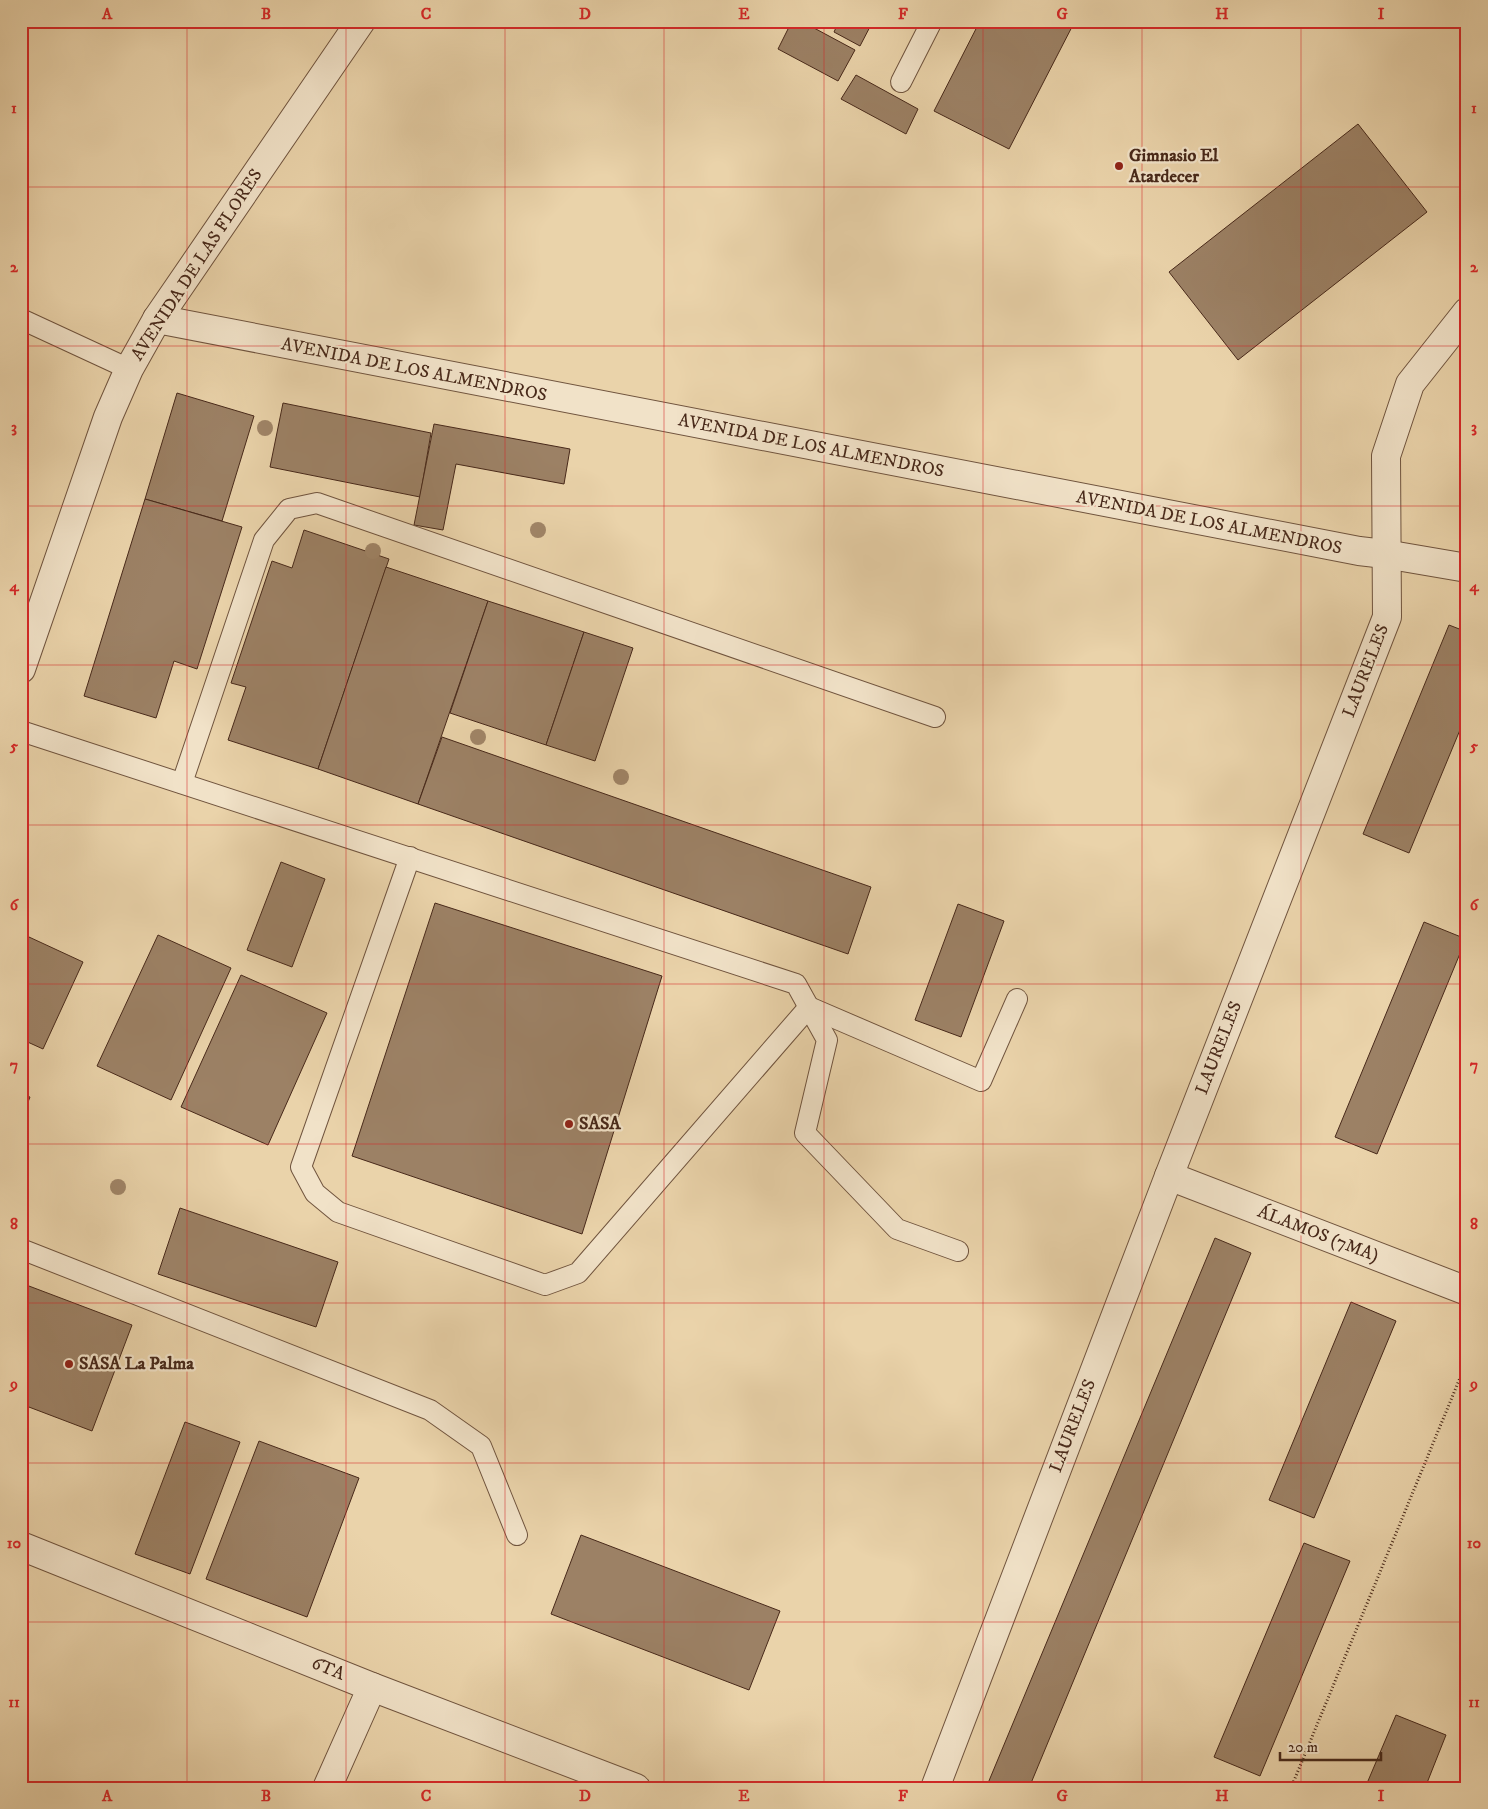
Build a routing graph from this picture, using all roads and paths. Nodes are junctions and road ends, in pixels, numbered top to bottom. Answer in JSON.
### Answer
{"nodes":[{"id":1,"x":361,"y":21,"type":"edge"},
{"id":2,"x":932,"y":21,"type":"edge"},
{"id":3,"x":901,"y":82,"type":"dead end"},
{"id":4,"x":1467,"y":312,"type":"edge"},
{"id":5,"x":21,"y":319,"type":"edge"},
{"id":6,"x":157,"y":319,"type":"junction"},
{"id":7,"x":129,"y":369,"type":"junction"},
{"id":8,"x":1385,"y":554,"type":"junction"},
{"id":9,"x":1467,"y":568,"type":"edge"},
{"id":10,"x":21,"y":669,"type":"edge"},
{"id":11,"x":935,"y":717,"type":"dead end"},
{"id":12,"x":21,"y":731,"type":"edge"},
{"id":13,"x":182,"y":783,"type":"junction"},
{"id":14,"x":410,"y":858,"type":"junction"},
{"id":15,"x":1017,"y":999,"type":"dead end"},
{"id":16,"x":809,"y":1007,"type":"junction"},
{"id":17,"x":1169,"y":1176,"type":"junction"},
{"id":18,"x":21,"y":1249,"type":"edge"},
{"id":19,"x":958,"y":1251,"type":"dead end"},
{"id":20,"x":1467,"y":1291,"type":"edge"},
{"id":21,"x":1467,"y":1361,"type":"edge"},
{"id":22,"x":517,"y":1535,"type":"dead end"},
{"id":23,"x":21,"y":1546,"type":"edge"},
{"id":24,"x":372,"y":1687,"type":"junction"},
{"id":25,"x":327,"y":1788,"type":"edge"},
{"id":26,"x":636,"y":1788,"type":"edge"},
{"id":27,"x":935,"y":1788,"type":"edge"},
{"id":28,"x":1291,"y":1788,"type":"edge"}],
"edges":[{"from":1,"to":6,"type":"street","name":"AVENIDA DE LAS FLORES"},
{"from":2,"to":3,"type":"lane"},
{"from":4,"to":8,"type":"street","name":"LAURELES"},
{"from":5,"to":7,"type":"lane"},
{"from":6,"to":7,"type":"street","name":"AVENIDA DE LAS FLORES"},
{"from":6,"to":8,"type":"street","name":"AVENIDA DE LOS ALMENDROS"},
{"from":7,"to":10,"type":"street","name":"AVENIDA DE LAS FLORES"},
{"from":8,"to":9,"type":"street","name":"AVENIDA DE LOS ALMENDROS"},
{"from":8,"to":17,"type":"street","name":"LAURELES"},
{"from":11,"to":13,"type":"lane"},
{"from":12,"to":13,"type":"lane"},
{"from":13,"to":14,"type":"lane"},
{"from":14,"to":16,"type":"lane"},
{"from":14,"to":16,"type":"lane"},
{"from":15,"to":16,"type":"lane"},
{"from":16,"to":19,"type":"lane"},
{"from":17,"to":20,"type":"street","name":"ÁLAMOS (7MA)"},
{"from":17,"to":27,"type":"street","name":"LAURELES"},
{"from":18,"to":22,"type":"lane"},
{"from":21,"to":28,"type":"path"},
{"from":23,"to":24,"type":"street","name":"6TA"},
{"from":24,"to":25,"type":"street"},
{"from":24,"to":26,"type":"street","name":"6TA"}]}
